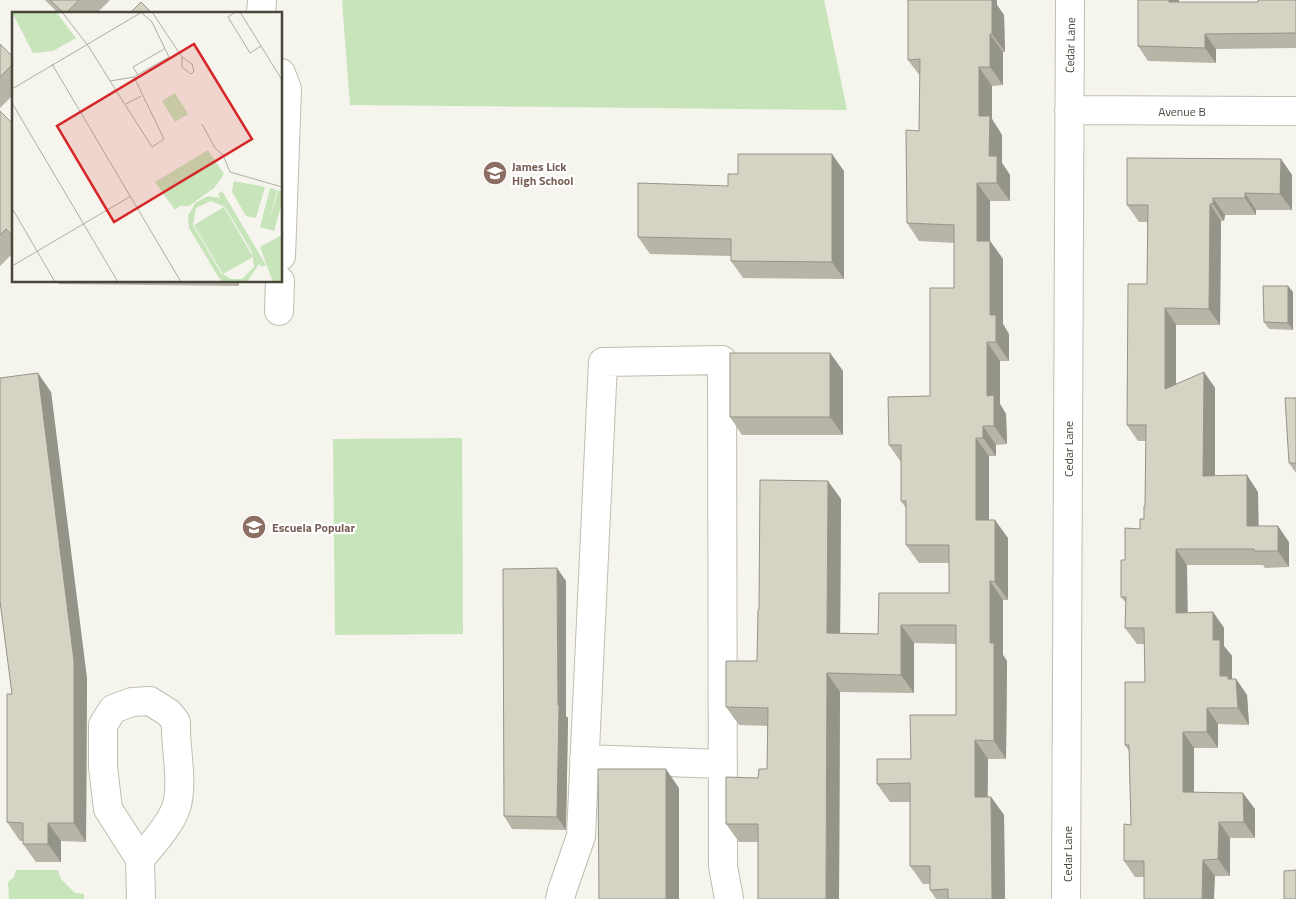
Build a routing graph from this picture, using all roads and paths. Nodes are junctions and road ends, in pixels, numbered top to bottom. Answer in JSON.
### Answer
{"nodes":[{"id":1,"x":1070,"y":0,"type":"edge"},
{"id":2,"x":282,"y":76,"type":"edge"},
{"id":3,"x":1069,"y":110,"type":"junction"},
{"id":4,"x":1296,"y":111,"type":"edge"},
{"id":5,"x":282,"y":228,"type":"edge"},
{"id":6,"x":280,"y":282,"type":"edge"},
{"id":7,"x":279,"y":311,"type":"dead end"},
{"id":8,"x":584,"y":760,"type":"junction"},
{"id":9,"x":722,"y":764,"type":"junction"},
{"id":10,"x":140,"y":859,"type":"junction"},
{"id":11,"x":141,"y":899,"type":"edge"},
{"id":12,"x":560,"y":899,"type":"edge"},
{"id":13,"x":730,"y":899,"type":"edge"},
{"id":14,"x":1066,"y":899,"type":"edge"}],
"edges":[{"from":1,"to":3,"type":"street","name":"Cedar Lane"},
{"from":2,"to":5,"type":"street"},
{"from":3,"to":4,"type":"street","name":"Avenue B"},
{"from":3,"to":14,"type":"street","name":"Cedar Lane"},
{"from":6,"to":7,"type":"street"},
{"from":8,"to":9,"type":"street"},
{"from":8,"to":9,"type":"street"},
{"from":8,"to":12,"type":"street"},
{"from":9,"to":13,"type":"street"},
{"from":10,"to":10,"type":"street"},
{"from":10,"to":11,"type":"street"}]}
